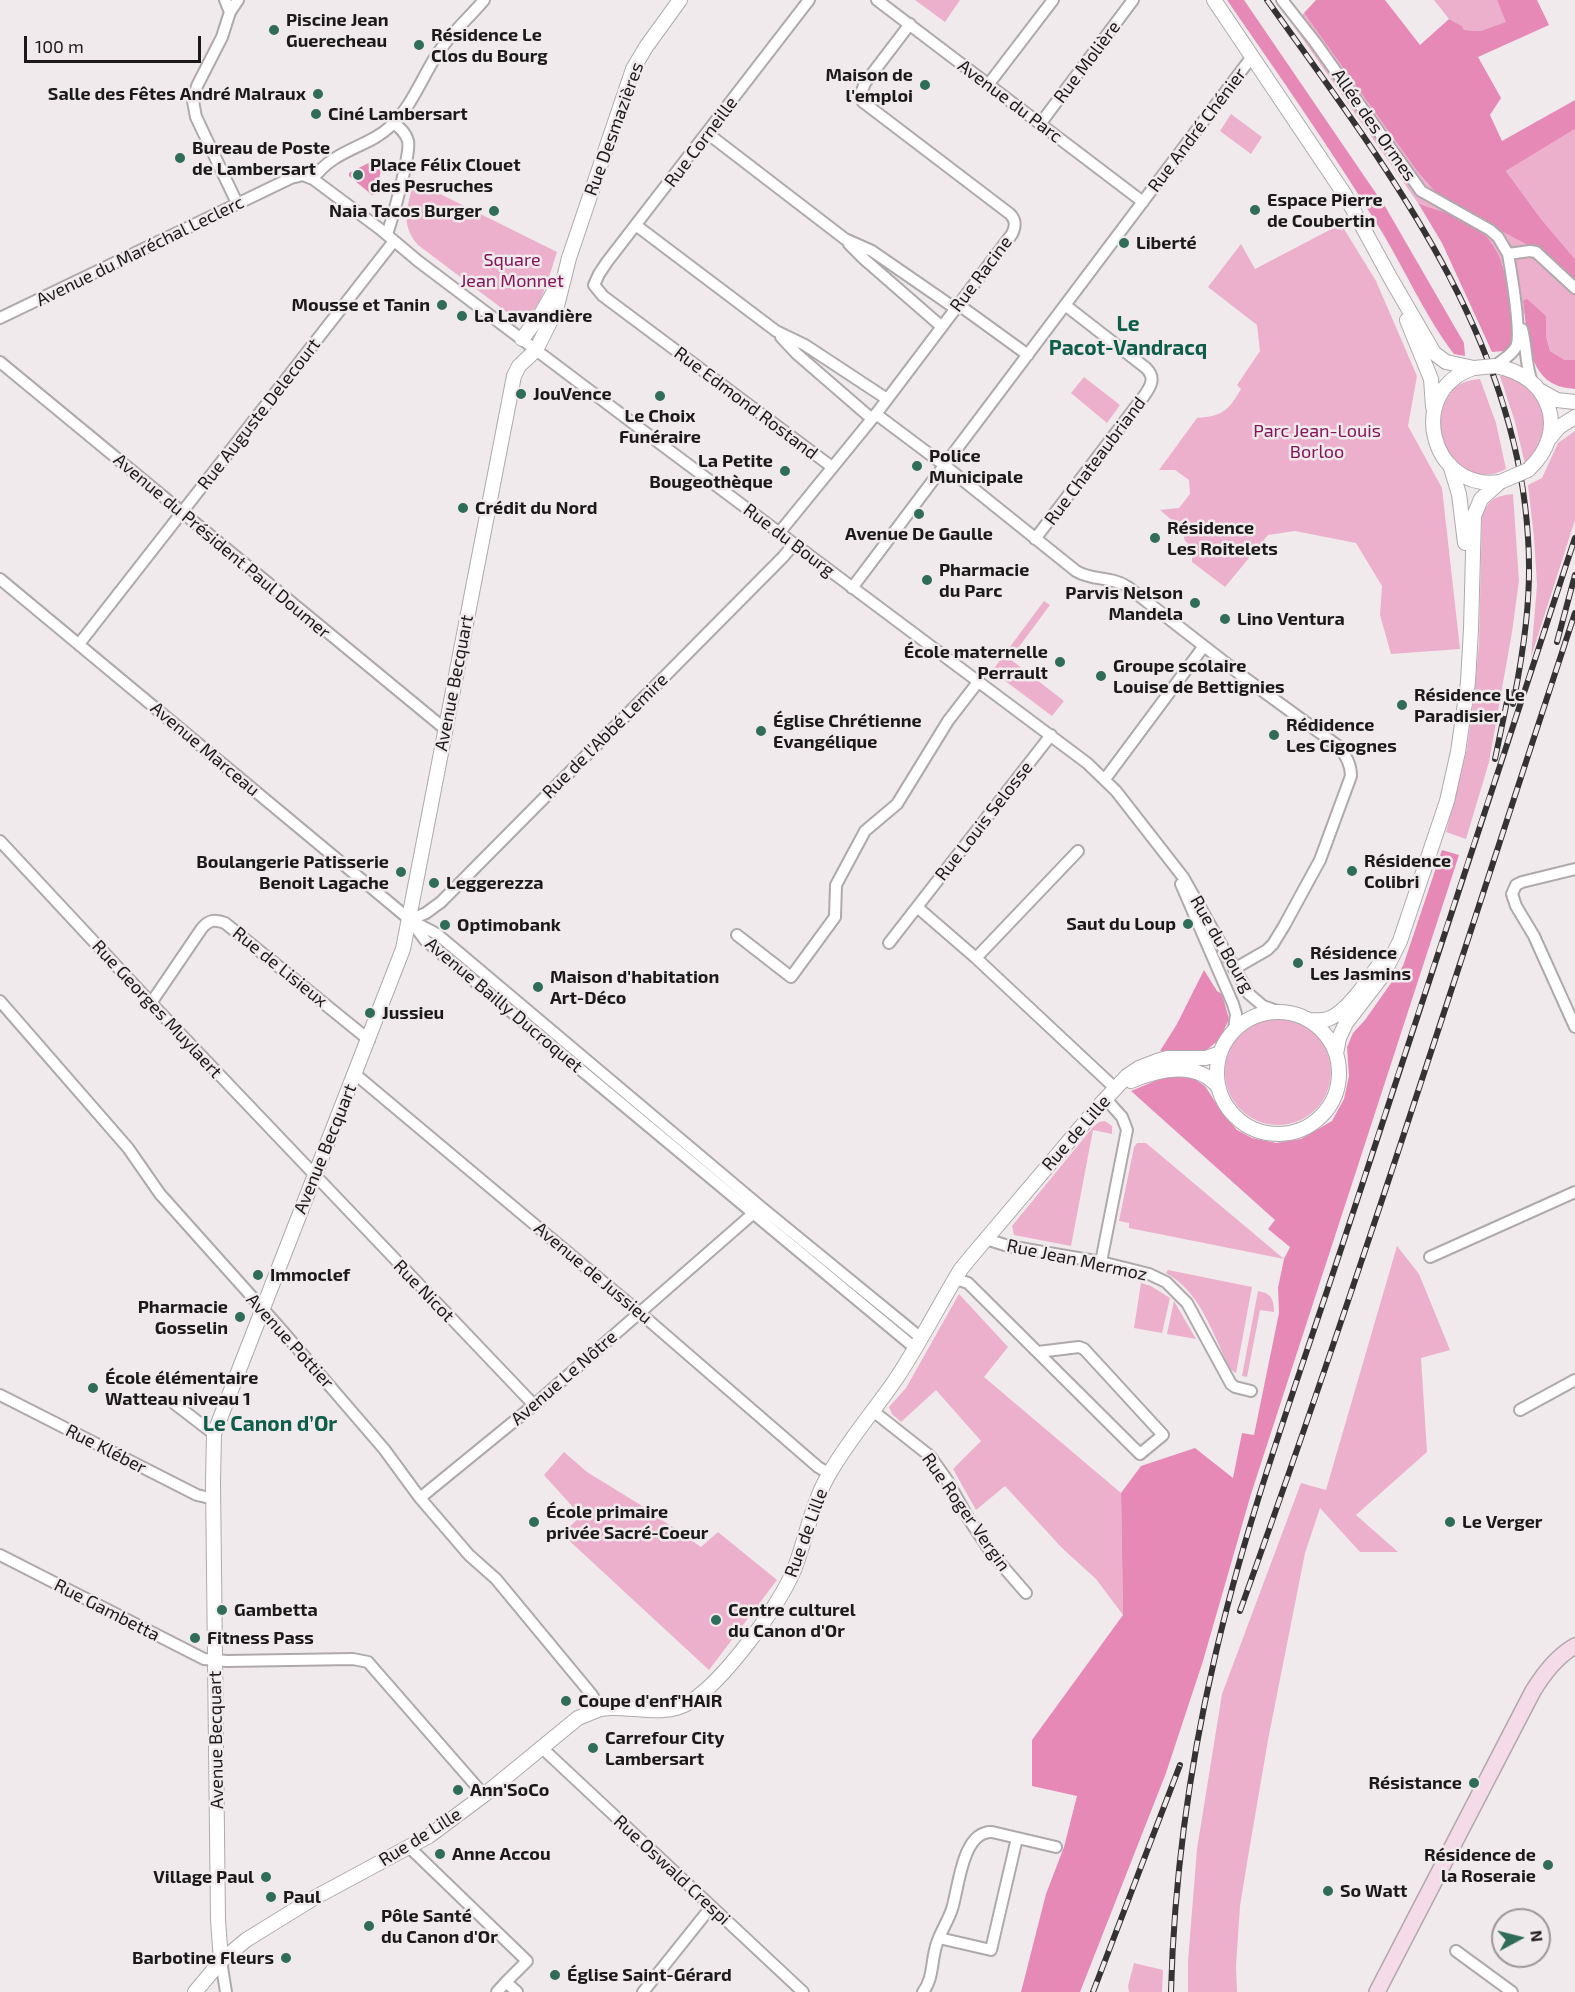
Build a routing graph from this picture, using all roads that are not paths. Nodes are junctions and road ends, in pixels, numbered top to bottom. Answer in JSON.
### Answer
{"nodes":[{"id":1,"x":225,"y":0,"type":"edge"},
{"id":2,"x":238,"y":0,"type":"edge"},
{"id":3,"x":484,"y":0,"type":"edge"},
{"id":4,"x":680,"y":0,"type":"edge"},
{"id":5,"x":809,"y":0,"type":"edge"},
{"id":6,"x":877,"y":0,"type":"edge"},
{"id":7,"x":1053,"y":0,"type":"edge"},
{"id":8,"x":1133,"y":0,"type":"edge"},
{"id":9,"x":1214,"y":0,"type":"edge"},
{"id":10,"x":1282,"y":0,"type":"edge"},
{"id":11,"x":231,"y":12,"type":"junction"},
{"id":12,"x":910,"y":24,"type":"junction"},
{"id":13,"x":1251,"y":58,"type":"junction"},
{"id":14,"x":988,"y":85,"type":"junction"},
{"id":15,"x":394,"y":123,"type":"junction"},
{"id":16,"x":1040,"y":124,"type":"junction"},
{"id":17,"x":707,"y":133,"type":"junction"},
{"id":18,"x":313,"y":179,"type":"junction"},
{"id":19,"x":1143,"y":202,"type":"junction"},
{"id":20,"x":237,"y":203,"type":"junction"},
{"id":21,"x":637,"y":226,"type":"junction"},
{"id":22,"x":391,"y":237,"type":"junction"},
{"id":23,"x":845,"y":239,"type":"junction"},
{"id":24,"x":1508,"y":254,"type":"junction"},
{"id":25,"x":566,"y":268,"type":"junction"},
{"id":26,"x":1391,"y":279,"type":"junction"},
{"id":27,"x":594,"y":285,"type":"joint"},
{"id":28,"x":1575,"y":288,"type":"edge"},
{"id":29,"x":1065,"y":305,"type":"junction"},
{"id":30,"x":957,"y":307,"type":"junction"},
{"id":31,"x":1516,"y":313,"type":"junction"},
{"id":32,"x":0,"y":318,"type":"edge"},
{"id":33,"x":942,"y":327,"type":"junction"},
{"id":34,"x":776,"y":331,"type":"junction"},
{"id":35,"x":522,"y":339,"type":"junction"},
{"id":36,"x":536,"y":350,"type":"junction"},
{"id":37,"x":1028,"y":355,"type":"junction"},
{"id":38,"x":0,"y":362,"type":"edge"},
{"id":39,"x":1495,"y":366,"type":"junction"},
{"id":40,"x":1474,"y":368,"type":"junction"},
{"id":41,"x":1535,"y":386,"type":"junction"},
{"id":42,"x":887,"y":399,"type":"junction"},
{"id":43,"x":1575,"y":402,"type":"edge"},
{"id":44,"x":1433,"y":414,"type":"junction"},
{"id":45,"x":874,"y":416,"type":"junction"},
{"id":46,"x":1575,"y":417,"type":"edge"},
{"id":47,"x":1550,"y":438,"type":"junction"},
{"id":48,"x":944,"y":465,"type":"junction"},
{"id":49,"x":1450,"y":465,"type":"junction"},
{"id":50,"x":832,"y":467,"type":"junction"},
{"id":51,"x":1500,"y":482,"type":"junction"},
{"id":52,"x":182,"y":513,"type":"junction"},
{"id":53,"x":779,"y":533,"type":"junction"},
{"id":54,"x":1035,"y":539,"type":"junction"},
{"id":55,"x":794,"y":544,"type":"junction"},
{"id":56,"x":0,"y":579,"type":"edge"},
{"id":57,"x":852,"y":588,"type":"junction"},
{"id":58,"x":1472,"y":614,"type":"junction"},
{"id":59,"x":79,"y":644,"type":"junction"},
{"id":60,"x":1204,"y":646,"type":"junction"},
{"id":61,"x":978,"y":682,"type":"junction"},
{"id":62,"x":445,"y":729,"type":"junction"},
{"id":63,"x":1051,"y":735,"type":"junction"},
{"id":64,"x":1106,"y":779,"type":"junction"},
{"id":65,"x":0,"y":841,"type":"edge"},
{"id":66,"x":1078,"y":851,"type":"dead end"},
{"id":67,"x":1173,"y":864,"type":"junction"},
{"id":68,"x":1575,"y":869,"type":"edge"},
{"id":69,"x":917,"y":907,"type":"junction"},
{"id":70,"x":1411,"y":910,"type":"junction"},
{"id":71,"x":410,"y":920,"type":"junction"},
{"id":72,"x":737,"y":935,"type":"dead end"},
{"id":73,"x":889,"y":943,"type":"dead end"},
{"id":74,"x":976,"y":958,"type":"junction"},
{"id":75,"x":1234,"y":969,"type":"junction"},
{"id":76,"x":0,"y":1002,"type":"edge"},
{"id":77,"x":151,"y":1003,"type":"junction"},
{"id":78,"x":1571,"y":1007,"type":"edge"},
{"id":79,"x":1280,"y":1012,"type":"junction"},
{"id":80,"x":1309,"y":1020,"type":"junction"},
{"id":81,"x":1575,"y":1026,"type":"edge"},
{"id":82,"x":1234,"y":1030,"type":"junction"},
{"id":83,"x":369,"y":1040,"type":"junction"},
{"id":84,"x":1220,"y":1053,"type":"junction"},
{"id":85,"x":1336,"y":1054,"type":"junction"},
{"id":86,"x":356,"y":1074,"type":"junction"},
{"id":87,"x":1219,"y":1088,"type":"junction"},
{"id":88,"x":1116,"y":1089,"type":"junction"},
{"id":89,"x":1105,"y":1098,"type":"junction"},
{"id":90,"x":315,"y":1176,"type":"junction"},
{"id":91,"x":1575,"y":1192,"type":"edge"},
{"id":92,"x":757,"y":1210,"type":"junction"},
{"id":93,"x":986,"y":1239,"type":"junction"},
{"id":94,"x":1430,"y":1257,"type":"dead end"},
{"id":95,"x":1101,"y":1262,"type":"junction"},
{"id":96,"x":956,"y":1278,"type":"junction"},
{"id":97,"x":262,"y":1309,"type":"junction"},
{"id":98,"x":639,"y":1312,"type":"junction"},
{"id":99,"x":918,"y":1343,"type":"junction"},
{"id":100,"x":1038,"y":1352,"type":"junction"},
{"id":101,"x":1575,"y":1380,"type":"edge"},
{"id":102,"x":1251,"y":1391,"type":"dead end"},
{"id":103,"x":0,"y":1395,"type":"edge"},
{"id":104,"x":175,"y":1404,"type":"dead end"},
{"id":105,"x":534,"y":1405,"type":"junction"},
{"id":106,"x":1520,"y":1410,"type":"dead end"},
{"id":107,"x":873,"y":1411,"type":"junction"},
{"id":108,"x":214,"y":1434,"type":"junction"},
{"id":109,"x":830,"y":1474,"type":"junction"},
{"id":110,"x":420,"y":1498,"type":"junction"},
{"id":111,"x":214,"y":1499,"type":"junction"},
{"id":112,"x":0,"y":1555,"type":"edge"},
{"id":113,"x":1026,"y":1593,"type":"dead end"},
{"id":114,"x":1575,"y":1646,"type":"edge"},
{"id":115,"x":216,"y":1661,"type":"junction"},
{"id":116,"x":600,"y":1709,"type":"junction"},
{"id":117,"x":542,"y":1747,"type":"junction"},
{"id":118,"x":484,"y":1795,"type":"junction"},
{"id":119,"x":1017,"y":1838,"type":"junction"},
{"id":120,"x":1056,"y":1847,"type":"dead end"},
{"id":121,"x":410,"y":1848,"type":"junction"},
{"id":122,"x":711,"y":1907,"type":"junction"},
{"id":123,"x":939,"y":1938,"type":"junction"},
{"id":124,"x":1456,"y":1951,"type":"dead end"},
{"id":125,"x":221,"y":1961,"type":"junction"},
{"id":126,"x":507,"y":1982,"type":"junction"},
{"id":127,"x":1383,"y":1990,"type":"edge"},
{"id":128,"x":195,"y":1992,"type":"edge"},
{"id":129,"x":226,"y":1992,"type":"edge"},
{"id":130,"x":497,"y":1992,"type":"edge"},
{"id":131,"x":517,"y":1992,"type":"edge"},
{"id":132,"x":643,"y":1992,"type":"edge"},
{"id":133,"x":803,"y":1992,"type":"edge"},
{"id":134,"x":923,"y":1992,"type":"edge"},
{"id":135,"x":1512,"y":1992,"type":"edge"}],
"edges":[{"from":1,"to":11,"type":"street"},
{"from":2,"to":11,"type":"street"},
{"from":3,"to":15,"type":"street"},
{"from":4,"to":25,"type":"street","name":"Rue Desmazières"},
{"from":5,"to":17,"type":"street","name":"Rue Corneille"},
{"from":6,"to":12,"type":"street","name":"Avenue du Parc"},
{"from":7,"to":14,"type":"street"},
{"from":8,"to":16,"type":"street","name":"Rue Molière"},
{"from":9,"to":13,"type":"street"},
{"from":10,"to":24,"type":"street","name":"Allée des Ormes"},
{"from":11,"to":20,"type":"street"},
{"from":12,"to":14,"type":"street","name":"Avenue du Parc"},
{"from":12,"to":30,"type":"street","name":"Rue Racine"},
{"from":13,"to":19,"type":"street","name":"Rue André Chénier"},
{"from":13,"to":26,"type":"street"},
{"from":14,"to":16,"type":"street","name":"Avenue du Parc"},
{"from":15,"to":18,"type":"street"},
{"from":15,"to":22,"type":"street"},
{"from":16,"to":19,"type":"street","name":"Avenue du Parc"},
{"from":17,"to":21,"type":"street","name":"Rue Corneille"},
{"from":17,"to":23,"type":"street"},
{"from":18,"to":20,"type":"street","name":"Avenue du Maréchal Leclerc"},
{"from":18,"to":22,"type":"street"},
{"from":19,"to":29,"type":"street","name":"Rue André Chénier"},
{"from":20,"to":32,"type":"street","name":"Avenue du Maréchal Leclerc"},
{"from":21,"to":27,"type":"street","name":"Rue Corneille"},
{"from":21,"to":34,"type":"street"},
{"from":22,"to":35,"type":"street","name":"Rue du Bourg"},
{"from":22,"to":52,"type":"street","name":"Rue Auguste Delecourt"},
{"from":23,"to":30,"type":"street"},
{"from":23,"to":33,"type":"street"},
{"from":24,"to":28,"type":"street"},
{"from":24,"to":31,"type":"street","name":"Allée des Ormes"},
{"from":25,"to":35,"type":"street","name":"Rue Desmazières"},
{"from":25,"to":36,"type":"street","name":"Rue Desmazières"},
{"from":26,"to":40,"type":"street"},
{"from":26,"to":44,"type":"street"},
{"from":27,"to":50,"type":"street","name":"Rue Edmond Rostand"},
{"from":29,"to":37,"type":"street","name":"Rue André Chénier"},
{"from":29,"to":54,"type":"street","name":"Rue Chateaubriand"},
{"from":30,"to":33,"type":"street","name":"Rue Racine"},
{"from":30,"to":37,"type":"street"},
{"from":31,"to":39,"type":"street","name":"Allée des Ormes"},
{"from":31,"to":41,"type":"street","name":"Allée des Ormes"},
{"from":33,"to":42,"type":"street","name":"Rue Racine"},
{"from":34,"to":42,"type":"street"},
{"from":34,"to":45,"type":"street","name":"Rue Chateaubriand"},
{"from":35,"to":36,"type":"street","name":"Rue du Bourg"},
{"from":36,"to":53,"type":"street","name":"Rue du Bourg"},
{"from":36,"to":62,"type":"street","name":"Avenue Becquart"},
{"from":37,"to":48,"type":"street","name":"Rue André Chénier"},
{"from":38,"to":52,"type":"street","name":"Avenue du Président Paul Doumer"},
{"from":39,"to":40,"type":"street","bridge":true},
{"from":39,"to":41,"type":"street"},
{"from":40,"to":44,"type":"street"},
{"from":41,"to":43,"type":"street"},
{"from":41,"to":47,"type":"street"},
{"from":42,"to":45,"type":"street","name":"Rue Racine"},
{"from":44,"to":49,"type":"street"},
{"from":45,"to":48,"type":"street","name":"Rue Chateaubriand"},
{"from":45,"to":50,"type":"street","name":"Rue Racine"},
{"from":46,"to":47,"type":"street"},
{"from":47,"to":51,"type":"street","bridge":true},
{"from":48,"to":54,"type":"street","name":"Rue Chateaubriand"},
{"from":48,"to":57,"type":"street","name":"Rue André Chénier"},
{"from":49,"to":51,"type":"street"},
{"from":49,"to":58,"type":"street"},
{"from":50,"to":53,"type":"street","name":"Rue Edmond Rostand"},
{"from":51,"to":58,"type":"street"},
{"from":52,"to":59,"type":"street","name":"Rue Auguste Delecourt"},
{"from":52,"to":62,"type":"street","name":"Avenue du Président Paul Doumer"},
{"from":53,"to":55,"type":"street","name":"Rue du Bourg"},
{"from":54,"to":60,"type":"street"},
{"from":55,"to":57,"type":"street","name":"Rue du Bourg"},
{"from":55,"to":71,"type":"street","name":"Rue de l'Abbé Lemire"},
{"from":56,"to":59,"type":"street","name":"Avenue Marceau"},
{"from":57,"to":61,"type":"street","name":"Rue du Bourg"},
{"from":58,"to":70,"type":"street"},
{"from":59,"to":71,"type":"street","name":"Avenue Marceau"},
{"from":60,"to":64,"type":"street"},
{"from":60,"to":75,"type":"street"},
{"from":61,"to":63,"type":"street","name":"Rue du Bourg"},
{"from":61,"to":72,"type":"street"},
{"from":62,"to":71,"type":"street","name":"Avenue Becquart"},
{"from":63,"to":64,"type":"street","name":"Rue du Bourg"},
{"from":63,"to":69,"type":"street","name":"Rue Louis Selosse"},
{"from":64,"to":67,"type":"street","name":"Rue du Bourg"},
{"from":65,"to":77,"type":"street","name":"Rue Georges Muylaert"},
{"from":66,"to":74,"type":"street"},
{"from":67,"to":75,"type":"street","name":"Rue du Bourg"},
{"from":67,"to":82,"type":"street","name":"Rue du Bourg"},
{"from":68,"to":78,"type":"street"},
{"from":69,"to":73,"type":"street","name":"Rue Louis Selosse"},
{"from":69,"to":74,"type":"street"},
{"from":70,"to":80,"type":"street"},
{"from":70,"to":85,"type":"street"},
{"from":71,"to":83,"type":"street","name":"Avenue Becquart"},
{"from":71,"to":92,"type":"street","name":"Avenue Bailly Ducroquet"},
{"from":74,"to":88,"type":"street"},
{"from":75,"to":79,"type":"street","name":"Rue du Bourg"},
{"from":76,"to":97,"type":"street","name":"Avenue Pottier"},
{"from":77,"to":83,"type":"street","name":"Rue de Lisieux"},
{"from":77,"to":90,"type":"street","name":"Rue Georges Muylaert"},
{"from":78,"to":81,"type":"street"},
{"from":79,"to":80,"type":"street"},
{"from":79,"to":82,"type":"street"},
{"from":80,"to":85,"type":"street"},
{"from":82,"to":84,"type":"street"},
{"from":83,"to":86,"type":"street","name":"Avenue Becquart"},
{"from":84,"to":87,"type":"street"},
{"from":84,"to":88,"type":"street","name":"Rue de Lille"},
{"from":85,"to":87,"type":"street"},
{"from":86,"to":90,"type":"street","name":"Avenue Becquart"},
{"from":86,"to":98,"type":"street","name":"Avenue de Jussieu"},
{"from":87,"to":88,"type":"street","name":"Rue de Lille"},
{"from":88,"to":89,"type":"street","name":"Rue de Lille"},
{"from":89,"to":93,"type":"street","name":"Rue de Lille"},
{"from":89,"to":95,"type":"street"},
{"from":90,"to":97,"type":"street","name":"Avenue Becquart"},
{"from":90,"to":105,"type":"street","name":"Rue Nicot"},
{"from":91,"to":94,"type":"street"},
{"from":92,"to":98,"type":"street","name":"Avenue Le Nôtre"},
{"from":92,"to":99,"type":"street","name":"Avenue Bailly Ducroquet"},
{"from":93,"to":95,"type":"street","name":"Rue Jean Mermoz"},
{"from":93,"to":96,"type":"street","name":"Rue de Lille"},
{"from":95,"to":102,"type":"street","name":"Rue Jean Mermoz"},
{"from":96,"to":99,"type":"street","name":"Rue de Lille"},
{"from":96,"to":100,"type":"street"},
{"from":97,"to":108,"type":"street","name":"Avenue Becquart"},
{"from":97,"to":110,"type":"street","name":"Avenue Pottier"},
{"from":98,"to":105,"type":"street","name":"Avenue Le Nôtre"},
{"from":98,"to":109,"type":"street","name":"Avenue de Jussieu"},
{"from":99,"to":107,"type":"street","name":"Rue de Lille"},
{"from":100,"to":100,"type":"street"},
{"from":101,"to":106,"type":"street"},
{"from":103,"to":111,"type":"street","name":"Rue Kléber"},
{"from":104,"to":108,"type":"street"},
{"from":105,"to":110,"type":"street","name":"Avenue Le Nôtre"},
{"from":107,"to":109,"type":"street","name":"Rue de Lille"},
{"from":107,"to":113,"type":"street","name":"Rue Roger Vergin"},
{"from":108,"to":111,"type":"street","name":"Avenue Becquart"},
{"from":109,"to":116,"type":"street","name":"Rue de Lille"},
{"from":110,"to":116,"type":"street","name":"Avenue Pottier"},
{"from":111,"to":115,"type":"street","name":"Avenue Becquart"},
{"from":112,"to":115,"type":"street","name":"Rue Gambetta"},
{"from":114,"to":127,"type":"main road"},
{"from":115,"to":118,"type":"street","name":"Rue Gambetta"},
{"from":115,"to":125,"type":"street","name":"Avenue Becquart"},
{"from":116,"to":117,"type":"street","name":"Rue de Lille"},
{"from":117,"to":118,"type":"street","name":"Rue de Lille"},
{"from":117,"to":122,"type":"street","name":"Rue Oswald Crespi"},
{"from":118,"to":121,"type":"street","name":"Rue de Lille"},
{"from":119,"to":120,"type":"street"},
{"from":119,"to":123,"type":"street"},
{"from":119,"to":123,"type":"street"},
{"from":121,"to":125,"type":"street","name":"Rue de Lille"},
{"from":121,"to":126,"type":"street"},
{"from":122,"to":132,"type":"street"},
{"from":122,"to":133,"type":"street","name":"Rue Oswald Crespi"},
{"from":123,"to":134,"type":"street"},
{"from":124,"to":135,"type":"street"},
{"from":125,"to":128,"type":"street","name":"Rue de Lille"},
{"from":125,"to":129,"type":"street"},
{"from":126,"to":130,"type":"street"},
{"from":126,"to":131,"type":"street"}]}
